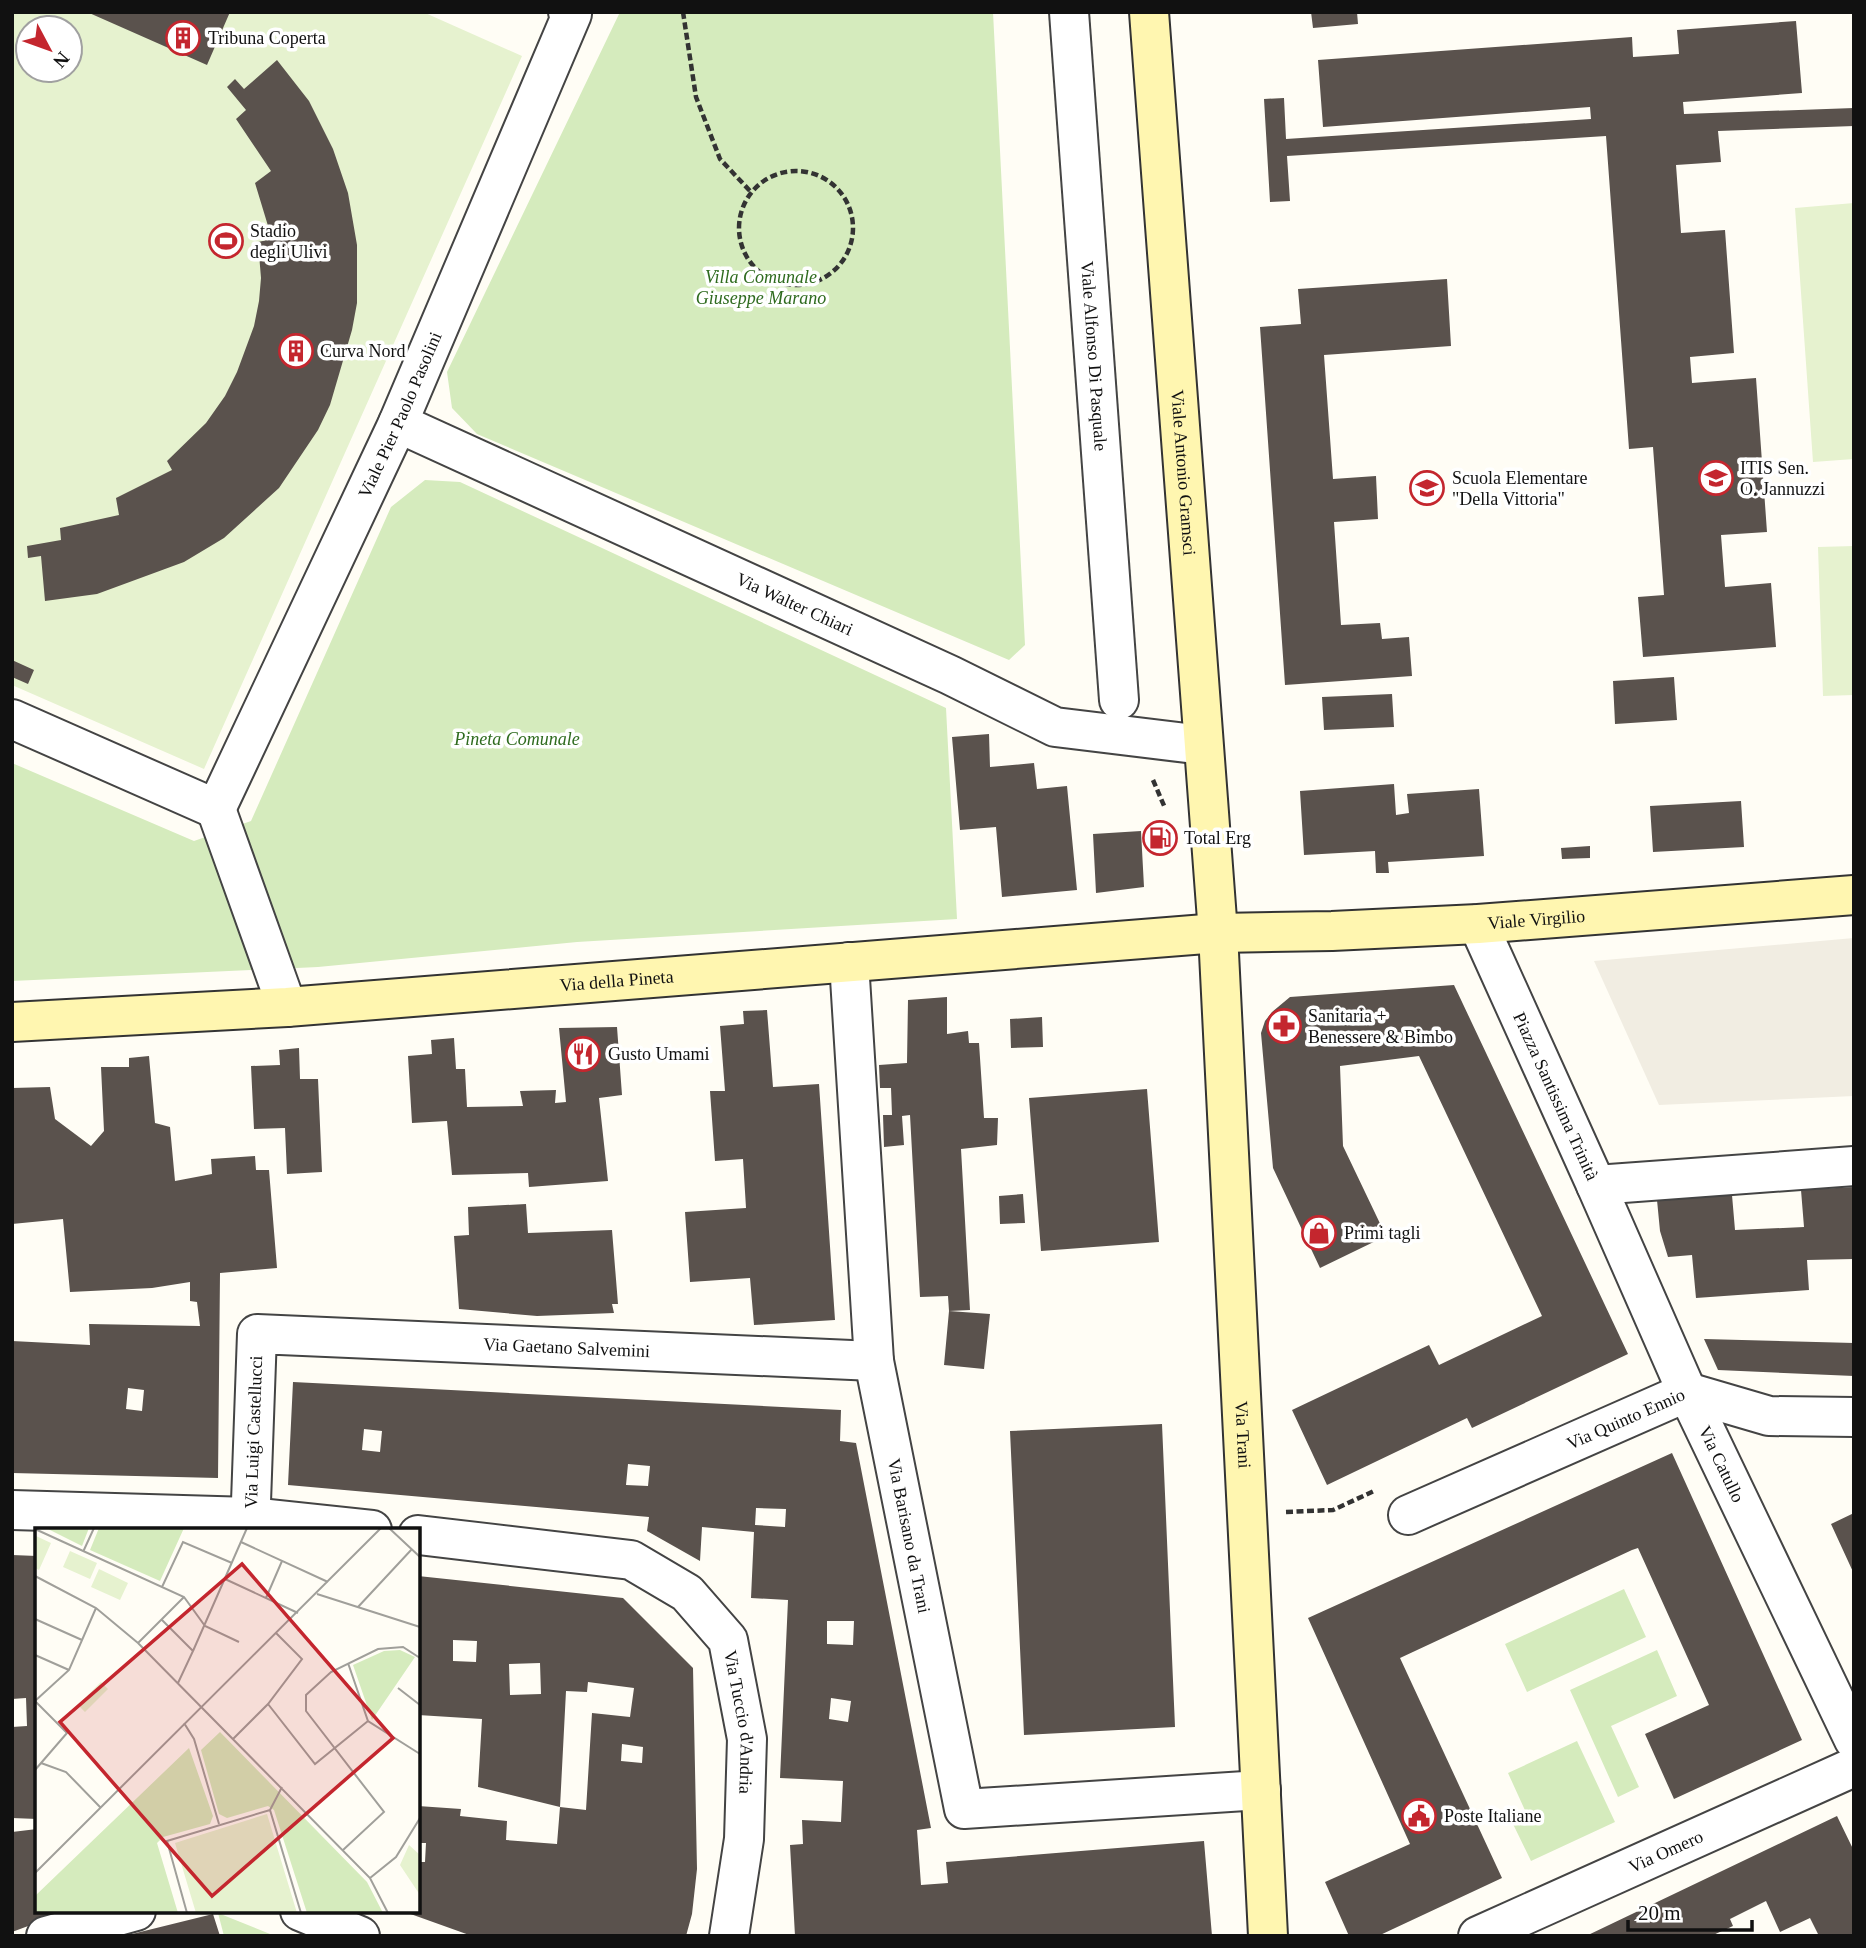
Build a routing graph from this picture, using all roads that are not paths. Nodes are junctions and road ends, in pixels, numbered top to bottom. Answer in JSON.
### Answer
{"nodes":[{"id":1,"x":1069,"y":12,"type":"edge"},
{"id":2,"x":1149,"y":12,"type":"edge"},
{"id":3,"x":570,"y":13,"type":"edge"},
{"id":4,"x":398,"y":423,"type":"junction"},
{"id":5,"x":1119,"y":700,"type":"dead end"},
{"id":6,"x":12,"y":719,"type":"edge"},
{"id":7,"x":1203,"y":745,"type":"junction"},
{"id":8,"x":216,"y":809,"type":"junction"},
{"id":9,"x":1854,"y":895,"type":"edge"},
{"id":10,"x":1478,"y":924,"type":"junction"},
{"id":11,"x":1218,"y":933,"type":"junction"},
{"id":12,"x":849,"y":962,"type":"junction"},
{"id":13,"x":287,"y":1007,"type":"junction"},
{"id":14,"x":12,"y":1022,"type":"edge"},
{"id":15,"x":1854,"y":1166,"type":"edge"},
{"id":16,"x":1596,"y":1185,"type":"junction"},
{"id":17,"x":257,"y":1334,"type":"joint"},
{"id":18,"x":874,"y":1361,"type":"junction"},
{"id":19,"x":1687,"y":1392,"type":"junction"},
{"id":20,"x":1854,"y":1417,"type":"edge"},
{"id":21,"x":12,"y":1510,"type":"edge"},
{"id":22,"x":1408,"y":1515,"type":"road end"},
{"id":23,"x":250,"y":1523,"type":"edge"},
{"id":24,"x":337,"y":1528,"type":"edge"},
{"id":25,"x":420,"y":1535,"type":"edge"},
{"id":26,"x":1854,"y":1740,"type":"edge"},
{"id":27,"x":1854,"y":1768,"type":"edge"},
{"id":28,"x":1261,"y":1790,"type":"junction"},
{"id":29,"x":129,"y":1913,"type":"edge"},
{"id":30,"x":305,"y":1913,"type":"edge"},
{"id":31,"x":1535,"y":1924,"type":"edge"},
{"id":32,"x":46,"y":1936,"type":"edge"},
{"id":33,"x":360,"y":1936,"type":"edge"},
{"id":34,"x":729,"y":1936,"type":"edge"},
{"id":35,"x":1268,"y":1936,"type":"edge"},
{"id":36,"x":1478,"y":1936,"type":"edge"}],
"edges":[{"from":1,"to":5,"type":"street","name":"Viale Alfonso Di Pasquale"},
{"from":2,"to":7,"type":"main road","name":"Viale Antonio Gramsci"},
{"from":3,"to":4,"type":"street","name":"Viale Pier Paolo Pasolini"},
{"from":4,"to":7,"type":"street","name":"Via Walter Chiari"},
{"from":4,"to":8,"type":"street","name":"Viale Pier Paolo Pasolini"},
{"from":6,"to":8,"type":"street"},
{"from":7,"to":11,"type":"main road","name":"Viale Antonio Gramsci"},
{"from":8,"to":13,"type":"street"},
{"from":9,"to":10,"type":"main road","name":"Viale Virgilio"},
{"from":10,"to":11,"type":"main road","name":"Viale Virgilio"},
{"from":10,"to":16,"type":"street","name":"Piazza Santissima Trinità"},
{"from":11,"to":12,"type":"main road","name":"Via della Pineta"},
{"from":11,"to":28,"type":"main road","name":"Via Trani"},
{"from":12,"to":13,"type":"main road","name":"Via della Pineta"},
{"from":12,"to":18,"type":"street","name":"Via Barisano da Trani"},
{"from":13,"to":14,"type":"main road","name":"Via della Pineta"},
{"from":15,"to":16,"type":"street","name":"Piazza Santissima Trinità"},
{"from":16,"to":19,"type":"street","name":"Via Catullo"},
{"from":17,"to":18,"type":"street","name":"Via Gaetano Salvemini"},
{"from":17,"to":23,"type":"street","name":"Via Luigi Castellucci"},
{"from":18,"to":28,"type":"street","name":"Via Barisano da Trani"},
{"from":19,"to":20,"type":"street","name":"Via Quinto Ennio"},
{"from":19,"to":22,"type":"street","name":"Via Quinto Ennio"},
{"from":19,"to":26,"type":"street","name":"Via Catullo"},
{"from":21,"to":23,"type":"street"},
{"from":23,"to":24,"type":"street"},
{"from":25,"to":34,"type":"street","name":"Via Tuccio d'Andria"},
{"from":27,"to":31,"type":"street","name":"Via Omero"},
{"from":28,"to":35,"type":"main road","name":"Via Trani"},
{"from":29,"to":32,"type":"street"},
{"from":30,"to":33,"type":"street"},
{"from":31,"to":36,"type":"street","name":"Via Omero"}]}
